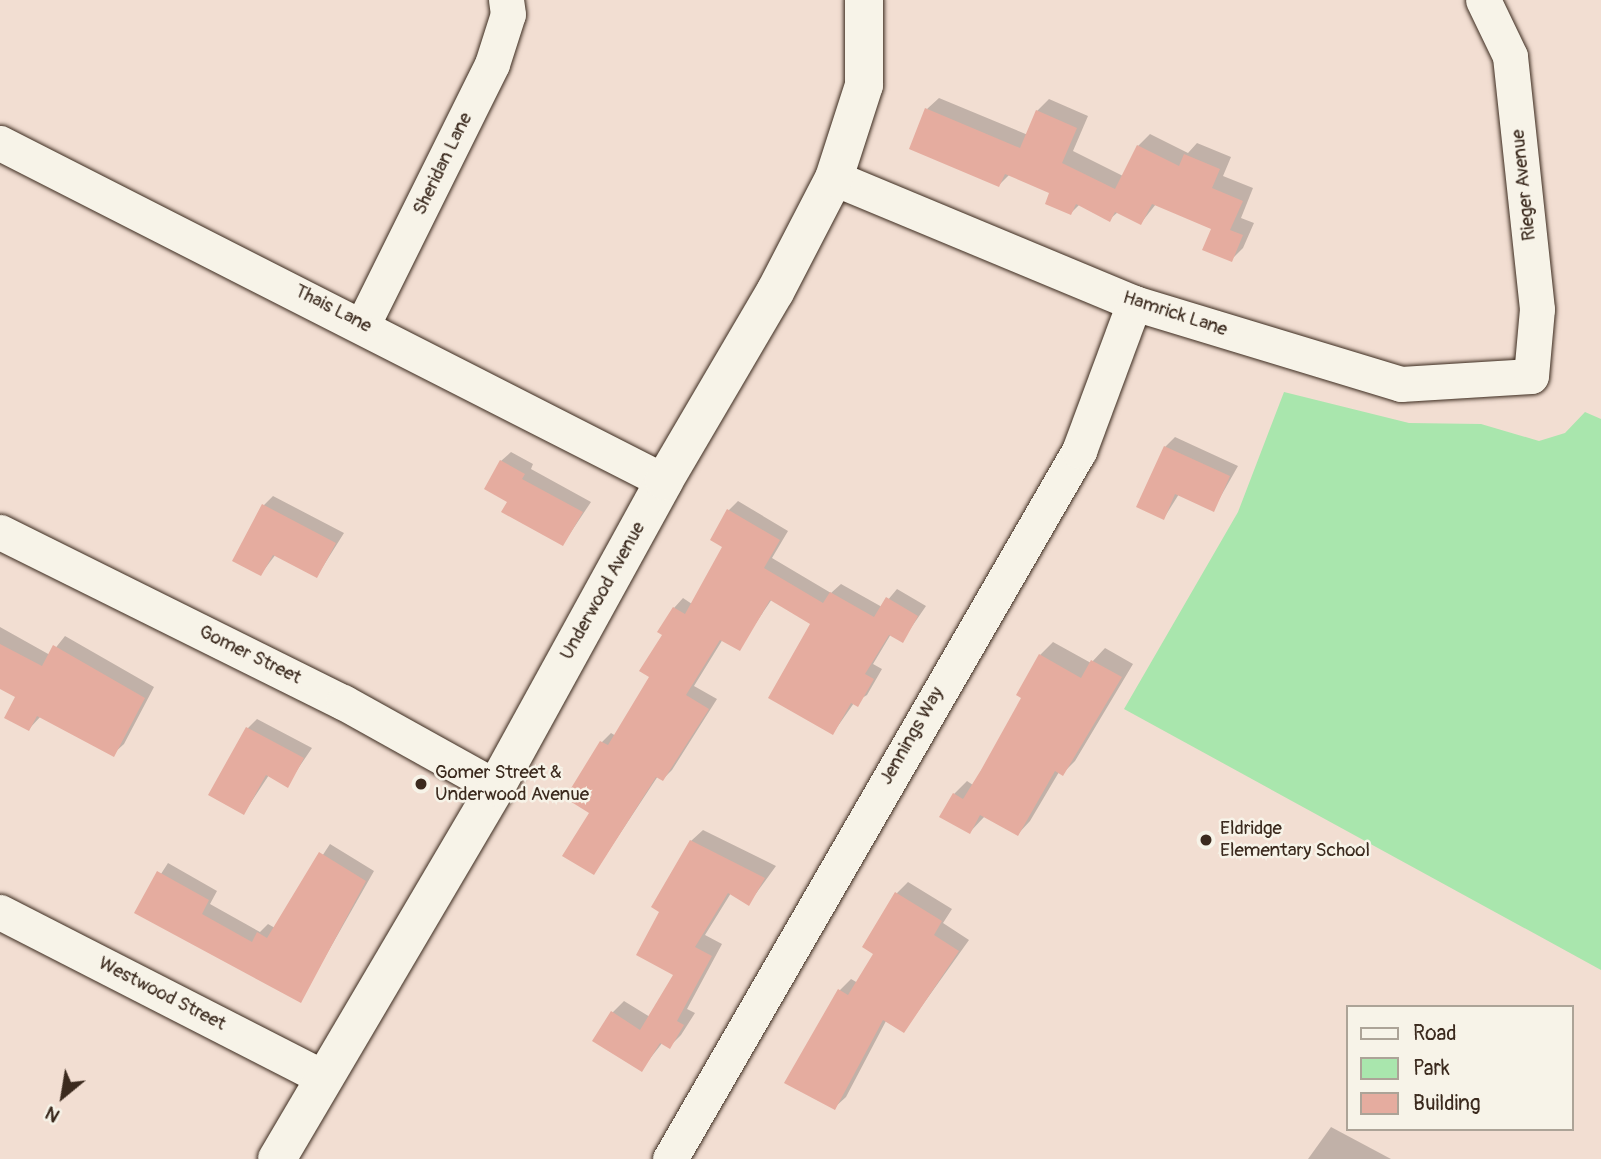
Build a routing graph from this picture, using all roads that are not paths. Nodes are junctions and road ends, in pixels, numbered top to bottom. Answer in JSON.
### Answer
{"nodes":[{"id":1,"x":506,"y":0,"type":"edge"},
{"id":2,"x":864,"y":0,"type":"edge"},
{"id":3,"x":1483,"y":0,"type":"edge"},
{"id":4,"x":0,"y":143,"type":"edge"},
{"id":5,"x":834,"y":178,"type":"junction"},
{"id":6,"x":1134,"y":303,"type":"junction"},
{"id":7,"x":363,"y":324,"type":"junction"},
{"id":8,"x":1531,"y":376,"type":"joint"},
{"id":9,"x":664,"y":481,"type":"junction"},
{"id":10,"x":0,"y":531,"type":"edge"},
{"id":11,"x":496,"y":787,"type":"junction"},
{"id":12,"x":0,"y":912,"type":"edge"},
{"id":13,"x":323,"y":1077,"type":"junction"},
{"id":14,"x":277,"y":1159,"type":"edge"},
{"id":15,"x":670,"y":1159,"type":"edge"}],
"edges":[{"from":1,"to":7,"type":"street","name":"Sheridan Lane"},
{"from":2,"to":5,"type":"street","name":"Underwood Avenue"},
{"from":3,"to":8,"type":"street","name":"Rieger Avenue"},
{"from":4,"to":7,"type":"street","name":"Thais Lane"},
{"from":5,"to":6,"type":"street","name":"Hamrick Lane"},
{"from":5,"to":9,"type":"street","name":"Underwood Avenue"},
{"from":6,"to":8,"type":"street","name":"Hamrick Lane"},
{"from":6,"to":15,"type":"street","name":"Jennings Way"},
{"from":7,"to":9,"type":"street","name":"Thais Lane"},
{"from":9,"to":11,"type":"street","name":"Underwood Avenue"},
{"from":10,"to":11,"type":"street","name":"Gomer Street"},
{"from":11,"to":13,"type":"street","name":"Underwood Avenue"},
{"from":12,"to":13,"type":"street","name":"Westwood Street"},
{"from":13,"to":14,"type":"street","name":"Underwood Avenue"}]}
